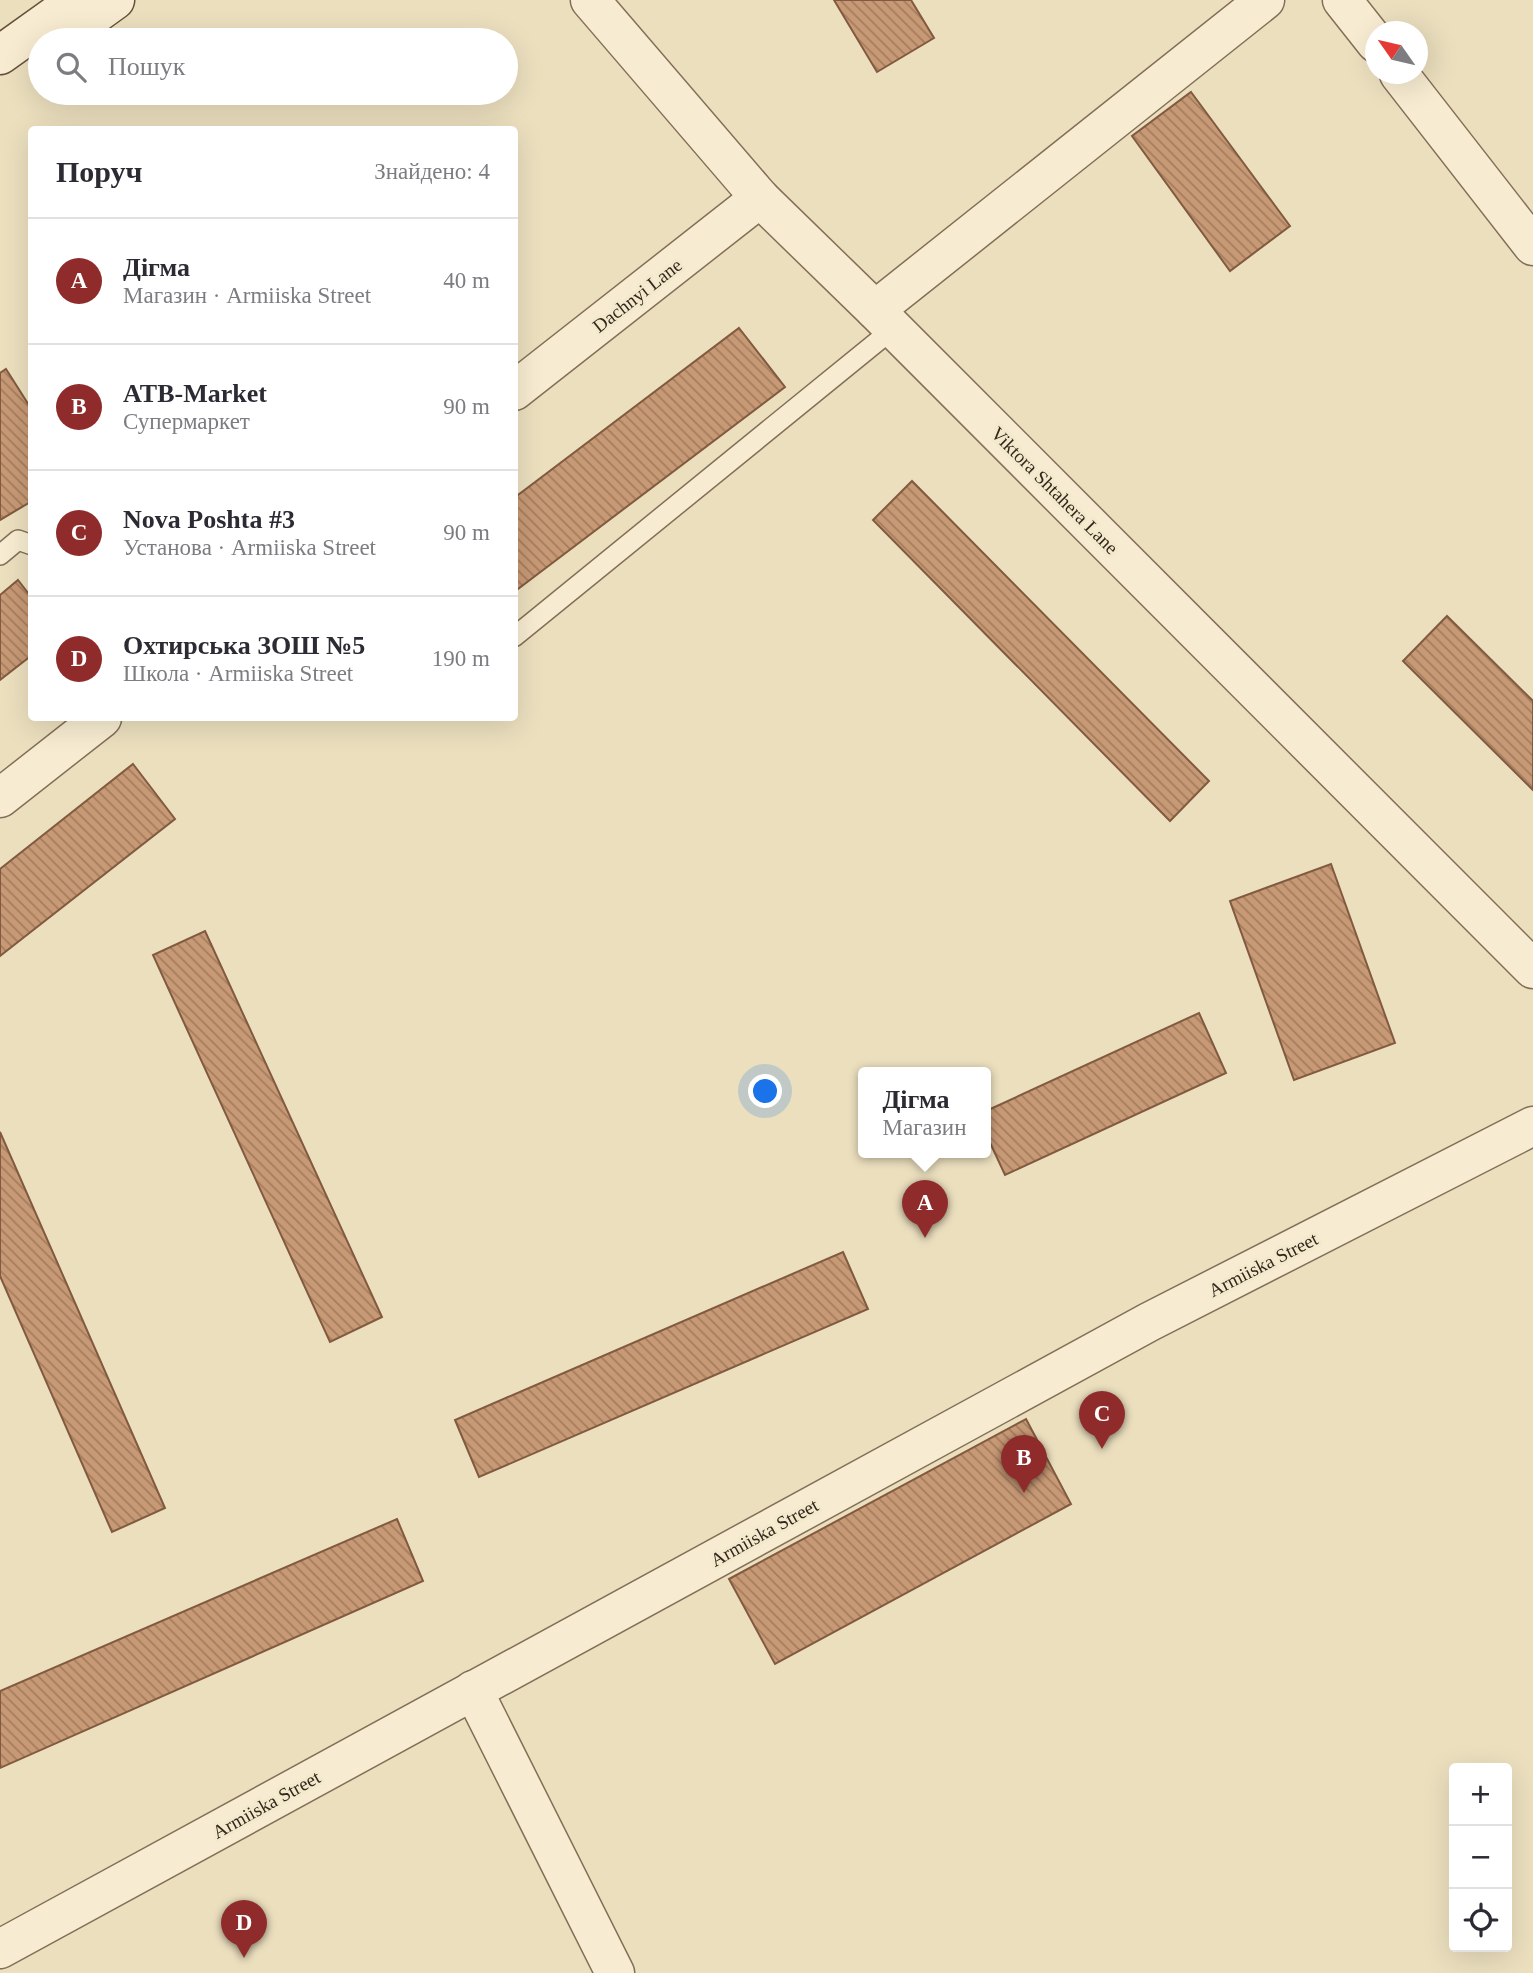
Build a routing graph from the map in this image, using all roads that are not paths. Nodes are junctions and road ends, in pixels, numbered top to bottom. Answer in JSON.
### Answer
{"nodes":[{"id":1,"x":77,"y":0,"type":"edge"},
{"id":2,"x":115,"y":0,"type":"edge"},
{"id":3,"x":590,"y":0,"type":"edge"},
{"id":4,"x":1265,"y":0,"type":"edge"},
{"id":5,"x":1342,"y":0,"type":"edge"},
{"id":6,"x":38,"y":28,"type":"edge"},
{"id":7,"x":76,"y":28,"type":"edge"},
{"id":8,"x":1365,"y":29,"type":"edge"},
{"id":9,"x":28,"y":35,"type":"edge"},
{"id":10,"x":0,"y":55,"type":"edge"},
{"id":11,"x":28,"y":63,"type":"edge"},
{"id":12,"x":0,"y":83,"type":"edge"},
{"id":13,"x":1407,"y":84,"type":"edge"},
{"id":14,"x":760,"y":198,"type":"junction"},
{"id":15,"x":1533,"y":246,"type":"edge"},
{"id":16,"x":885,"y":319,"type":"junction"},
{"id":17,"x":518,"y":388,"type":"edge"},
{"id":18,"x":28,"y":544,"type":"edge"},
{"id":19,"x":0,"y":555,"type":"edge"},
{"id":20,"x":518,"y":634,"type":"edge"},
{"id":21,"x":98,"y":721,"type":"edge"},
{"id":22,"x":0,"y":798,"type":"edge"},
{"id":23,"x":1533,"y":969,"type":"edge"},
{"id":24,"x":1533,"y":1126,"type":"edge"},
{"id":25,"x":473,"y":1690,"type":"junction"},
{"id":26,"x":0,"y":1949,"type":"edge"},
{"id":27,"x":615,"y":1973,"type":"edge"}],
"edges":[{"from":1,"to":6,"type":"street"},
{"from":2,"to":7,"type":"street"},
{"from":3,"to":14,"type":"street","name":"Viktora Shtahera Lane"},
{"from":4,"to":16,"type":"street"},
{"from":5,"to":8,"type":"street"},
{"from":9,"to":10,"type":"street"},
{"from":11,"to":12,"type":"street"},
{"from":13,"to":15,"type":"street"},
{"from":14,"to":16,"type":"street","name":"Viktora Shtahera Lane"},
{"from":14,"to":17,"type":"street","name":"Dachnyi Lane"},
{"from":16,"to":20,"type":"lane"},
{"from":16,"to":23,"type":"street","name":"Viktora Shtahera Lane"},
{"from":18,"to":19,"type":"lane"},
{"from":21,"to":22,"type":"street"},
{"from":24,"to":25,"type":"street","name":"Armiiska Street"},
{"from":25,"to":26,"type":"street","name":"Armiiska Street"},
{"from":25,"to":27,"type":"street"}]}
